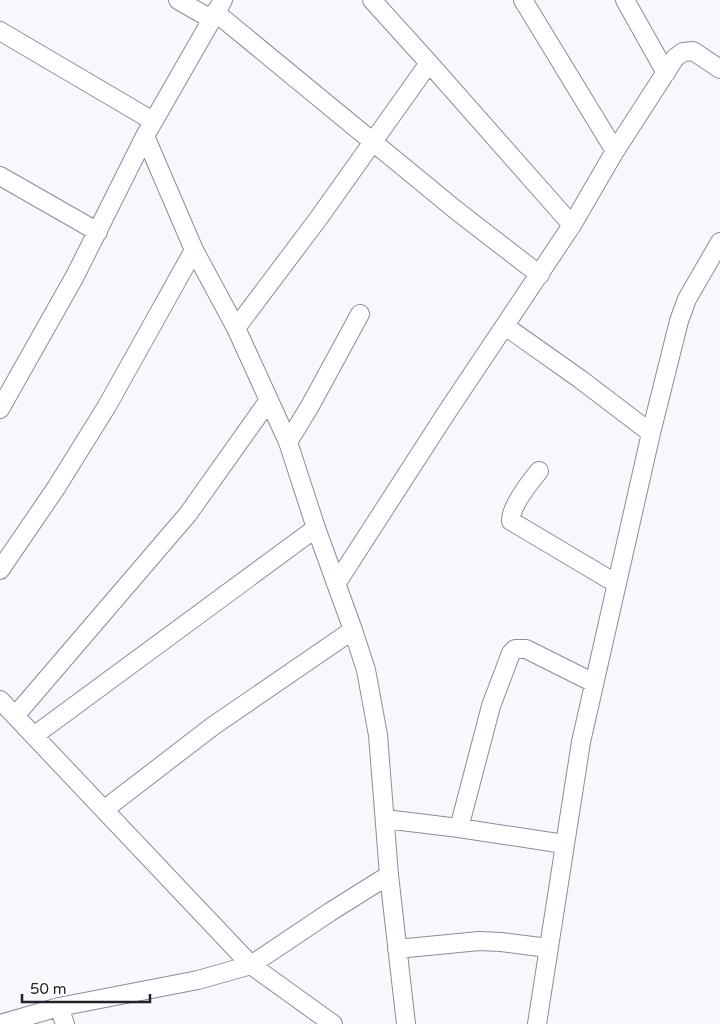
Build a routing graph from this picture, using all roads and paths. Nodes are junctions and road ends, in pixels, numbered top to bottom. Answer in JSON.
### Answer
{"nodes":[{"id":1,"x":178,"y":0,"type":"edge"},
{"id":2,"x":372,"y":0,"type":"edge"},
{"id":3,"x":524,"y":0,"type":"edge"},
{"id":4,"x":625,"y":0,"type":"edge"},
{"id":5,"x":216,"y":10,"type":"edge"},
{"id":6,"x":0,"y":31,"type":"edge"},
{"id":7,"x":429,"y":63,"type":"junction"},
{"id":8,"x":720,"y":69,"type":"edge"},
{"id":9,"x":666,"y":73,"type":"junction"},
{"id":10,"x":149,"y":128,"type":"junction"},
{"id":11,"x":374,"y":142,"type":"junction"},
{"id":12,"x":615,"y":151,"type":"junction"},
{"id":13,"x":0,"y":176,"type":"edge"},
{"id":14,"x":572,"y":225,"type":"junction"},
{"id":15,"x":98,"y":232,"type":"junction"},
{"id":16,"x":720,"y":242,"type":"edge"},
{"id":17,"x":194,"y":250,"type":"junction"},
{"id":18,"x":540,"y":275,"type":"junction"},
{"id":19,"x":360,"y":314,"type":"dead end"},
{"id":20,"x":505,"y":326,"type":"junction"},
{"id":21,"x":236,"y":328,"type":"junction"},
{"id":22,"x":269,"y":400,"type":"junction"},
{"id":23,"x":2,"y":401,"type":"edge"},
{"id":24,"x":652,"y":433,"type":"junction"},
{"id":25,"x":288,"y":442,"type":"junction"},
{"id":26,"x":539,"y":471,"type":"dead end"},
{"id":27,"x":316,"y":528,"type":"junction"},
{"id":28,"x":0,"y":570,"type":"edge"},
{"id":29,"x":336,"y":584,"type":"junction"},
{"id":30,"x":616,"y":584,"type":"junction"},
{"id":31,"x":353,"y":630,"type":"junction"},
{"id":32,"x":594,"y":683,"type":"junction"},
{"id":33,"x":0,"y":700,"type":"edge"},
{"id":34,"x":15,"y":716,"type":"junction"},
{"id":35,"x":35,"y":735,"type":"junction"},
{"id":36,"x":105,"y":809,"type":"junction"},
{"id":37,"x":385,"y":819,"type":"junction"},
{"id":38,"x":459,"y":828,"type":"junction"},
{"id":39,"x":564,"y":844,"type":"junction"},
{"id":40,"x":389,"y":875,"type":"junction"},
{"id":41,"x":548,"y":948,"type":"junction"},
{"id":42,"x":397,"y":949,"type":"junction"},
{"id":43,"x":251,"y":965,"type":"junction"},
{"id":44,"x":59,"y":1007,"type":"junction"},
{"id":45,"x":0,"y":1024,"type":"edge"},
{"id":46,"x":65,"y":1024,"type":"edge"},
{"id":47,"x":333,"y":1024,"type":"edge"},
{"id":48,"x":406,"y":1024,"type":"edge"},
{"id":49,"x":537,"y":1024,"type":"edge"}],
"edges":[{"from":1,"to":5,"type":"street"},
{"from":2,"to":7,"type":"street"},
{"from":3,"to":12,"type":"street"},
{"from":4,"to":9,"type":"street"},
{"from":5,"to":10,"type":"street"},
{"from":5,"to":11,"type":"street"},
{"from":6,"to":10,"type":"street"},
{"from":7,"to":11,"type":"street"},
{"from":7,"to":14,"type":"street"},
{"from":8,"to":9,"type":"street"},
{"from":9,"to":12,"type":"street"},
{"from":10,"to":15,"type":"street"},
{"from":10,"to":17,"type":"street"},
{"from":11,"to":18,"type":"street"},
{"from":11,"to":21,"type":"street"},
{"from":12,"to":14,"type":"street"},
{"from":13,"to":15,"type":"street"},
{"from":14,"to":18,"type":"street"},
{"from":15,"to":23,"type":"street"},
{"from":16,"to":24,"type":"street"},
{"from":17,"to":21,"type":"street"},
{"from":17,"to":28,"type":"street"},
{"from":18,"to":20,"type":"street"},
{"from":19,"to":25,"type":"street"},
{"from":20,"to":24,"type":"street"},
{"from":20,"to":29,"type":"street"},
{"from":21,"to":22,"type":"street"},
{"from":22,"to":25,"type":"street"},
{"from":22,"to":34,"type":"street"},
{"from":24,"to":30,"type":"street"},
{"from":25,"to":27,"type":"street"},
{"from":26,"to":30,"type":"street"},
{"from":27,"to":29,"type":"street"},
{"from":27,"to":35,"type":"street"},
{"from":29,"to":31,"type":"street"},
{"from":30,"to":32,"type":"street"},
{"from":31,"to":36,"type":"street"},
{"from":31,"to":37,"type":"street"},
{"from":32,"to":38,"type":"street"},
{"from":32,"to":39,"type":"street"},
{"from":33,"to":34,"type":"street"},
{"from":34,"to":35,"type":"street"},
{"from":35,"to":36,"type":"street"},
{"from":36,"to":43,"type":"street"},
{"from":37,"to":38,"type":"street"},
{"from":37,"to":40,"type":"street"},
{"from":38,"to":39,"type":"street"},
{"from":39,"to":41,"type":"street"},
{"from":40,"to":42,"type":"street"},
{"from":40,"to":43,"type":"street"},
{"from":41,"to":42,"type":"street"},
{"from":41,"to":49,"type":"street"},
{"from":42,"to":48,"type":"street"},
{"from":43,"to":44,"type":"street"},
{"from":43,"to":47,"type":"street"},
{"from":44,"to":45,"type":"street"},
{"from":44,"to":46,"type":"street"}]}
